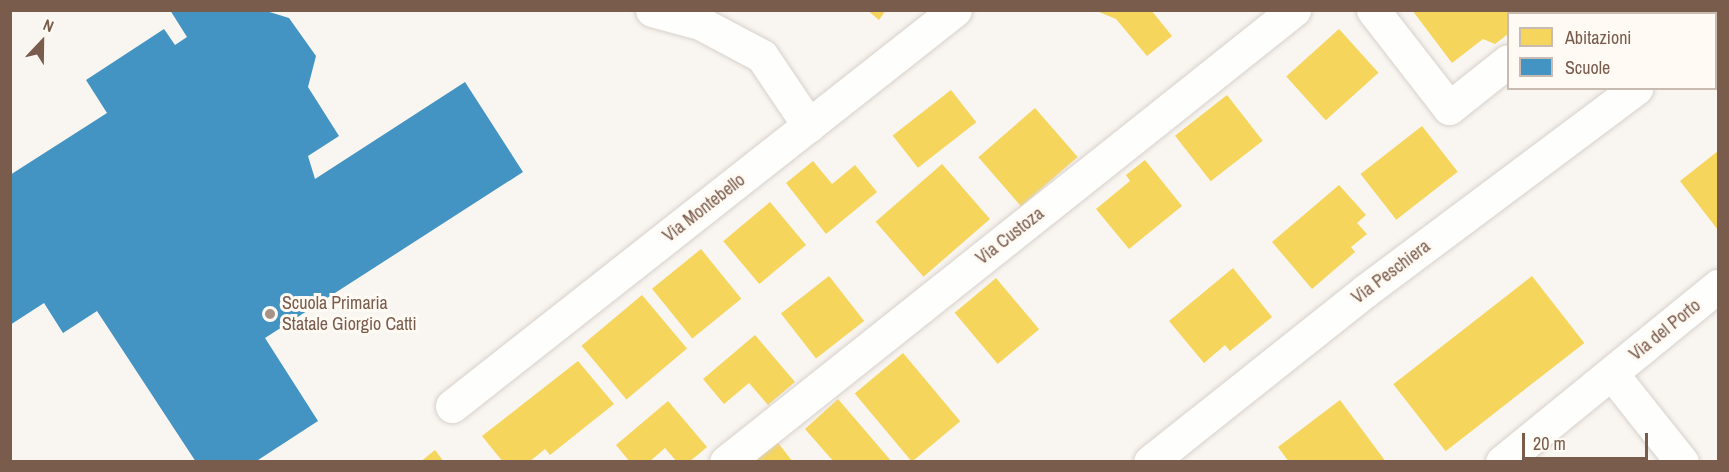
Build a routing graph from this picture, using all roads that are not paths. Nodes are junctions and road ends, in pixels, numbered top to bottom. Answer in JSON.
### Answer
{"nodes":[{"id":1,"x":652,"y":10,"type":"edge"},
{"id":2,"x":955,"y":10,"type":"edge"},
{"id":3,"x":1294,"y":10,"type":"edge"},
{"id":4,"x":1373,"y":10,"type":"edge"},
{"id":5,"x":1507,"y":63,"type":"edge"},
{"id":6,"x":1632,"y":90,"type":"edge"},
{"id":7,"x":809,"y":126,"type":"junction"},
{"id":8,"x":1719,"y":286,"type":"edge"},
{"id":9,"x":1612,"y":374,"type":"junction"},
{"id":10,"x":452,"y":406,"type":"dead end"},
{"id":11,"x":726,"y":462,"type":"edge"},
{"id":12,"x":1150,"y":462,"type":"edge"},
{"id":13,"x":1502,"y":462,"type":"edge"},
{"id":14,"x":1682,"y":462,"type":"edge"}],
"edges":[{"from":1,"to":7,"type":"street"},
{"from":2,"to":7,"type":"street","name":"Via Montebello"},
{"from":3,"to":11,"type":"street","name":"Via Custoza"},
{"from":4,"to":5,"type":"street"},
{"from":6,"to":12,"type":"street","name":"Via Peschiera"},
{"from":7,"to":10,"type":"street","name":"Via Montebello"},
{"from":8,"to":9,"type":"street","name":"Via del Porto"},
{"from":9,"to":13,"type":"street","name":"Via del Porto"},
{"from":9,"to":14,"type":"street","name":"Via del Porto"}]}
